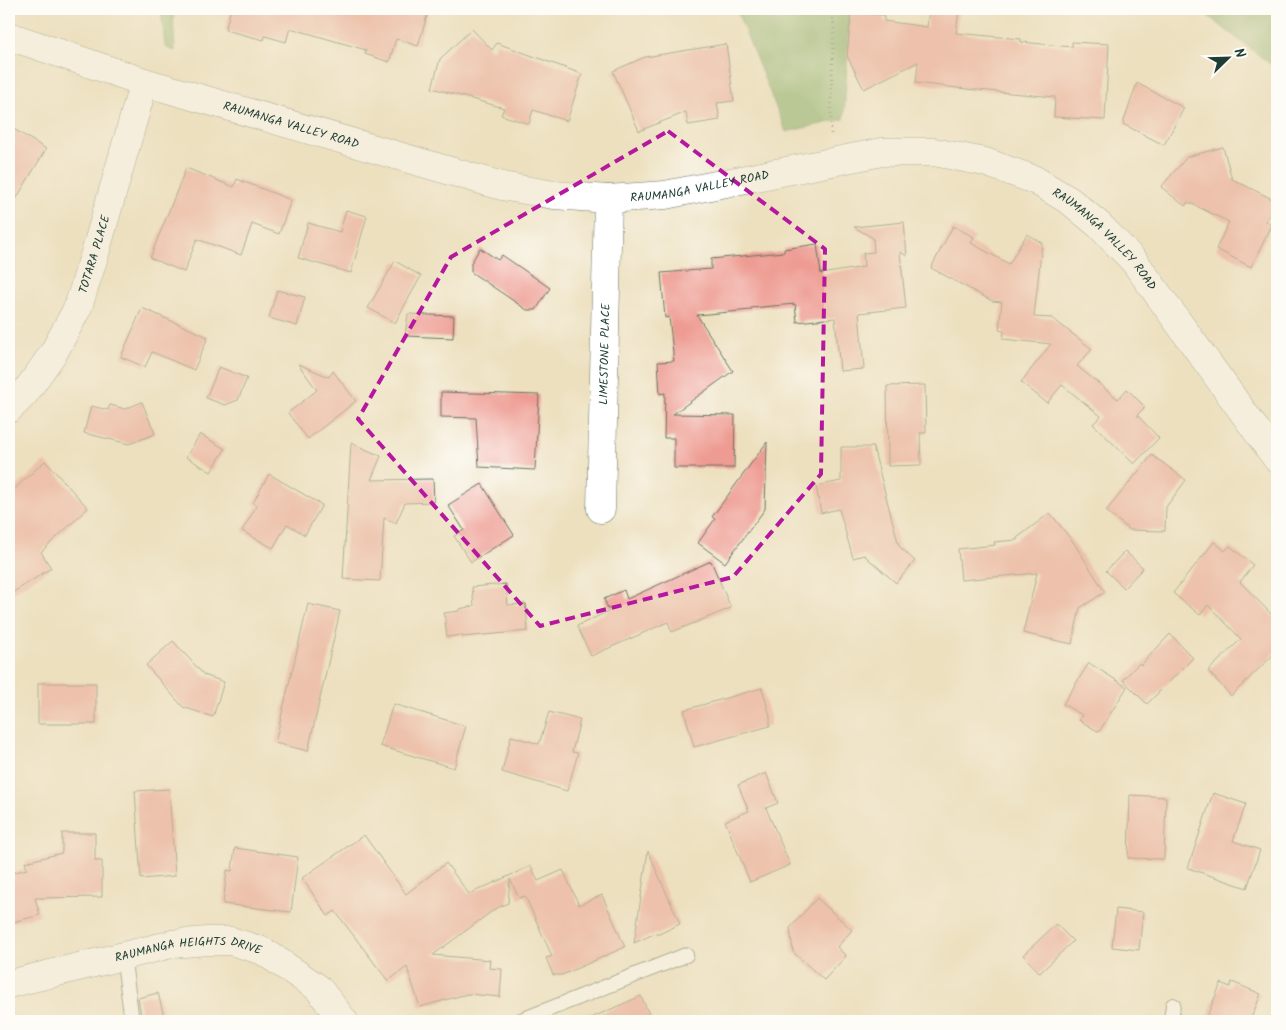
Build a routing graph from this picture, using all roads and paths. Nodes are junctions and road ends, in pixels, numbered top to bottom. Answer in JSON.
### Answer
{"nodes":[{"id":1,"x":832,"y":9,"type":"edge"},
{"id":2,"x":9,"y":36,"type":"edge"},
{"id":3,"x":144,"y":82,"type":"junction"},
{"id":4,"x":832,"y":162,"type":"junction"},
{"id":5,"x":608,"y":200,"type":"junction"},
{"id":6,"x":9,"y":409,"type":"edge"},
{"id":7,"x":1277,"y":459,"type":"edge"},
{"id":8,"x":601,"y":509,"type":"dead end"},
{"id":9,"x":123,"y":955,"type":"junction"},
{"id":10,"x":686,"y":955,"type":"dead end"},
{"id":11,"x":9,"y":984,"type":"edge"},
{"id":12,"x":1173,"y":1004,"type":"dead end"},
{"id":13,"x":132,"y":1021,"type":"edge"},
{"id":14,"x":344,"y":1021,"type":"edge"},
{"id":15,"x":519,"y":1021,"type":"edge"},
{"id":16,"x":1171,"y":1021,"type":"edge"}],
"edges":[{"from":1,"to":4,"type":"path"},
{"from":2,"to":3,"type":"street","name":"RAUMANGA VALLEY ROAD"},
{"from":3,"to":5,"type":"street","name":"RAUMANGA VALLEY ROAD"},
{"from":3,"to":6,"type":"street","name":"TOTARA PLACE"},
{"from":4,"to":5,"type":"street","name":"RAUMANGA VALLEY ROAD"},
{"from":4,"to":7,"type":"street","name":"RAUMANGA VALLEY ROAD"},
{"from":5,"to":8,"type":"street","name":"LIMESTONE PLACE"},
{"from":9,"to":11,"type":"street","name":"RAUMANGA HEIGHTS DRIVE"},
{"from":9,"to":13,"type":"lane"},
{"from":9,"to":14,"type":"street","name":"RAUMANGA HEIGHTS DRIVE"},
{"from":10,"to":15,"type":"lane"},
{"from":12,"to":16,"type":"lane"}]}
